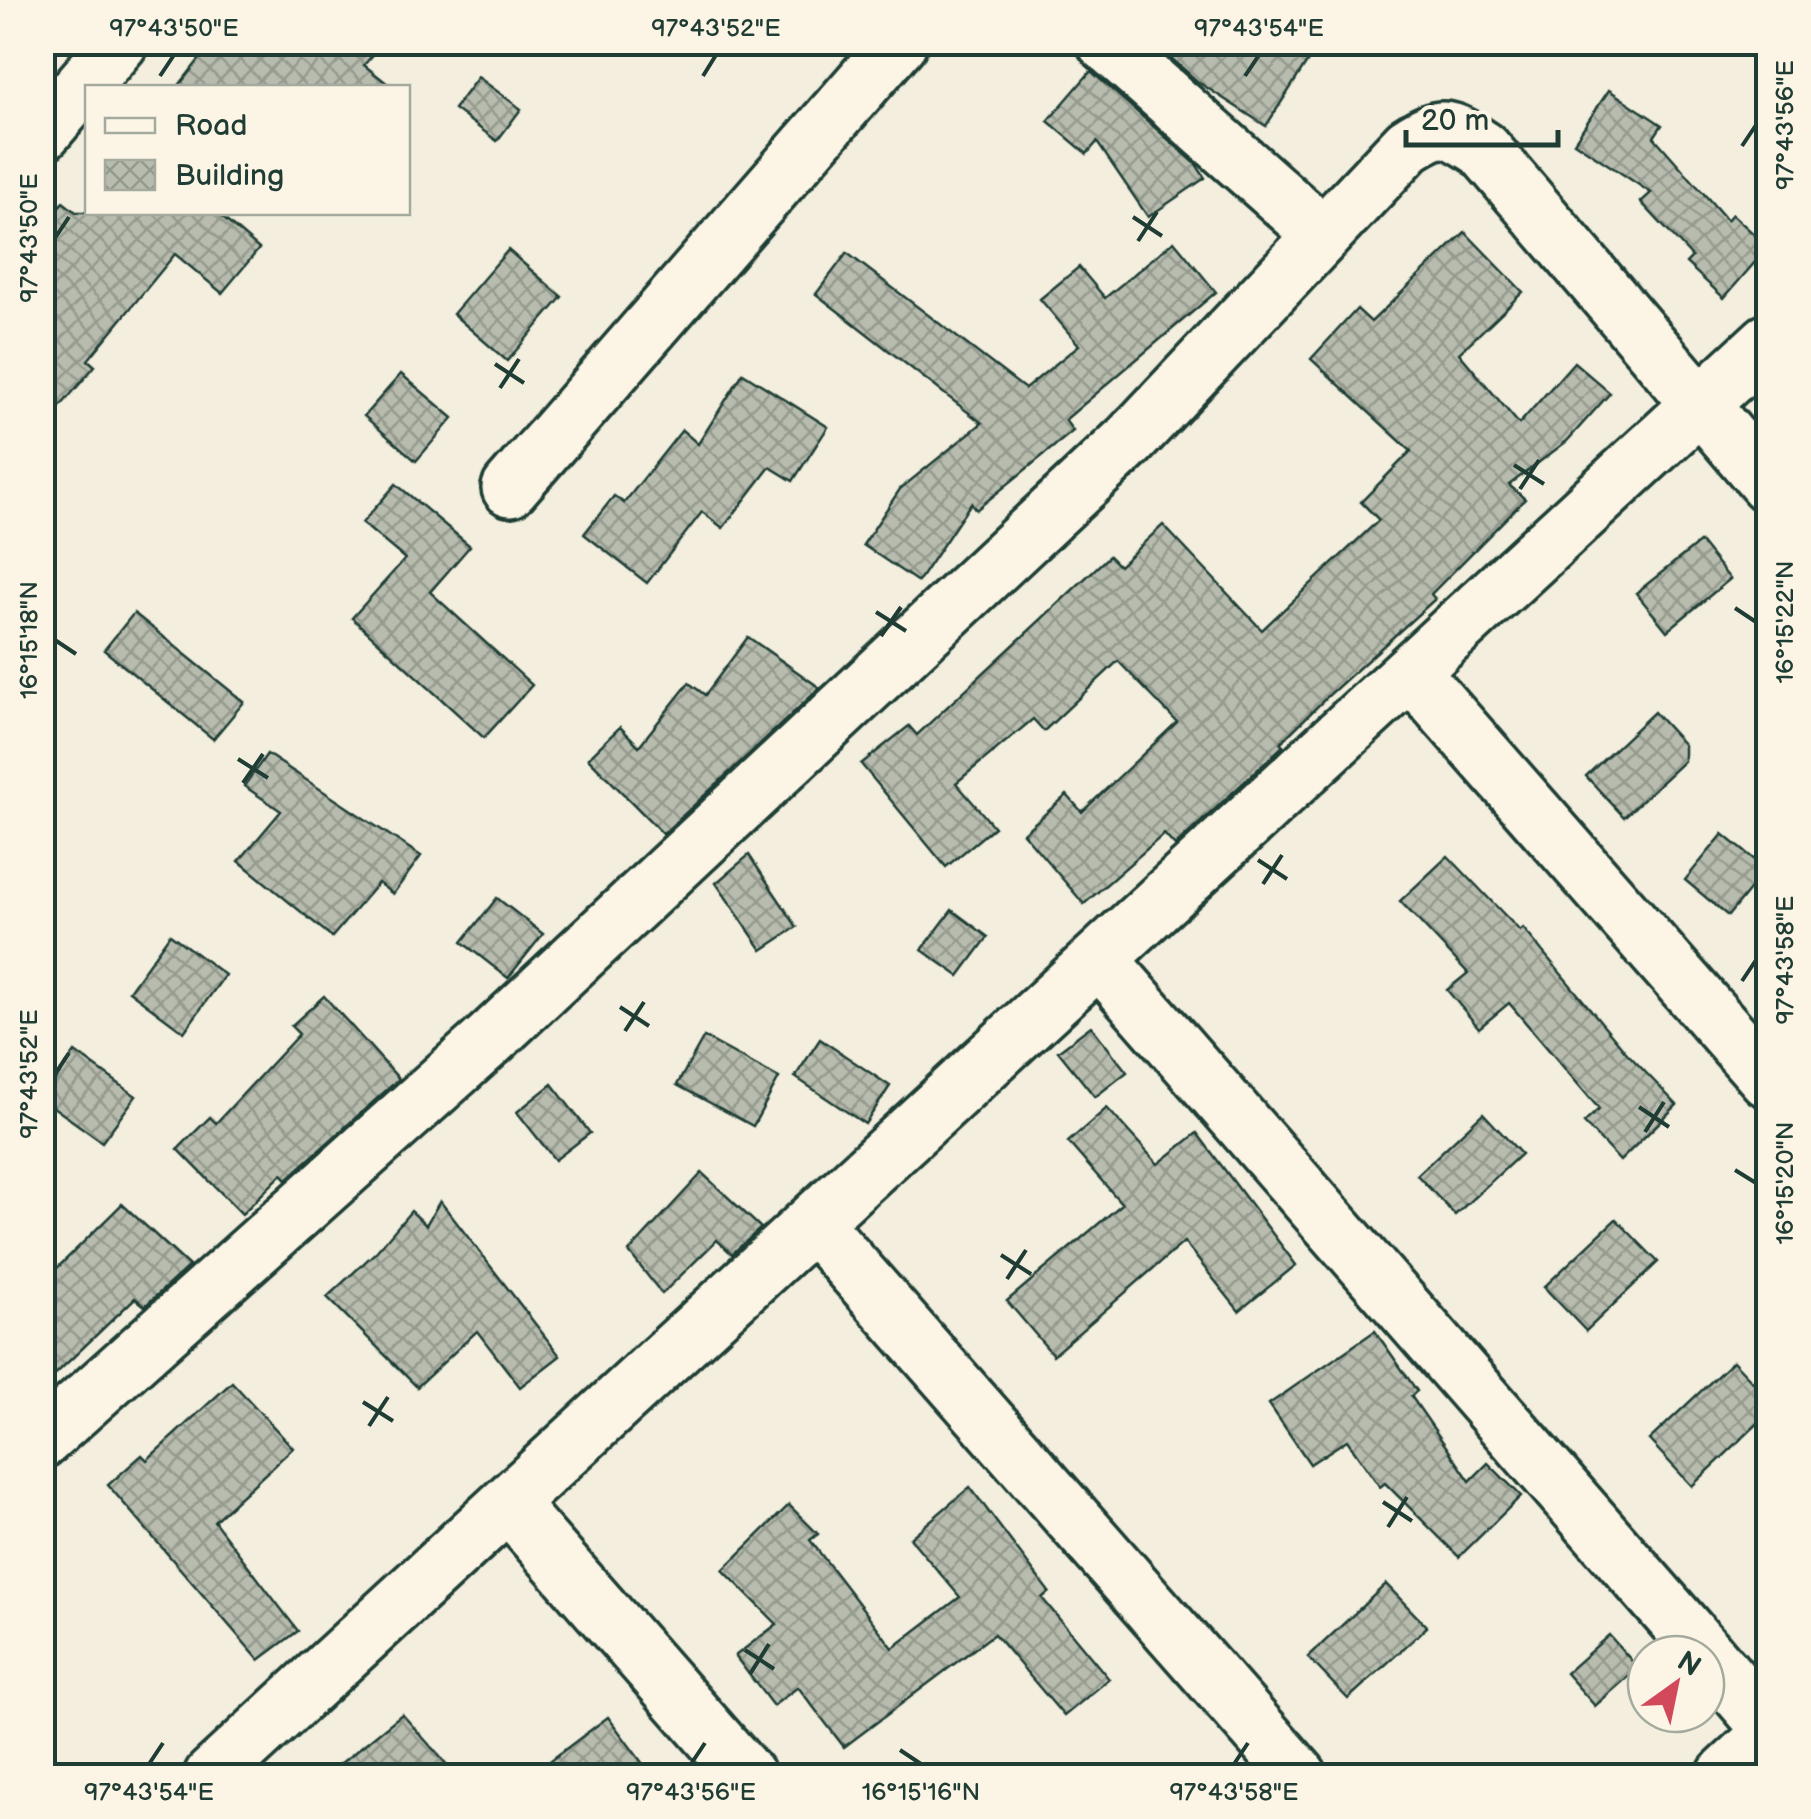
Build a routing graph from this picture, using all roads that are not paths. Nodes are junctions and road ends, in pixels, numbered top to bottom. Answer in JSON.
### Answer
{"nodes":[{"id":1,"x":120,"y":42,"type":"edge"},
{"id":2,"x":898,"y":42,"type":"edge"},
{"id":3,"x":1105,"y":42,"type":"edge"},
{"id":4,"x":42,"y":134,"type":"edge"},
{"id":5,"x":1323,"y":234,"type":"junction"},
{"id":6,"x":1768,"y":342,"type":"edge"},
{"id":7,"x":1701,"y":405,"type":"junction"},
{"id":8,"x":1768,"y":484,"type":"edge"},
{"id":9,"x":510,"y":488,"type":"dead end"},
{"id":10,"x":1411,"y":672,"type":"junction"},
{"id":11,"x":1100,"y":960,"type":"junction"},
{"id":12,"x":1768,"y":1079,"type":"edge"},
{"id":13,"x":815,"y":1224,"type":"junction"},
{"id":14,"x":42,"y":1440,"type":"edge"},
{"id":15,"x":510,"y":1506,"type":"junction"},
{"id":16,"x":1689,"y":1634,"type":"edge"},
{"id":17,"x":1726,"y":1677,"type":"edge"},
{"id":18,"x":1768,"y":1726,"type":"edge"},
{"id":19,"x":1768,"y":1736,"type":"edge"},
{"id":20,"x":218,"y":1774,"type":"edge"},
{"id":21,"x":748,"y":1776,"type":"edge"},
{"id":22,"x":1298,"y":1776,"type":"edge"},
{"id":23,"x":1725,"y":1776,"type":"edge"}],
"edges":[{"from":1,"to":4,"type":"street"},
{"from":2,"to":9,"type":"street"},
{"from":3,"to":5,"type":"street"},
{"from":5,"to":7,"type":"street"},
{"from":5,"to":14,"type":"street"},
{"from":6,"to":7,"type":"street"},
{"from":7,"to":8,"type":"street"},
{"from":7,"to":10,"type":"street"},
{"from":10,"to":11,"type":"street"},
{"from":10,"to":12,"type":"street"},
{"from":11,"to":13,"type":"street"},
{"from":11,"to":16,"type":"street"},
{"from":13,"to":15,"type":"street"},
{"from":13,"to":22,"type":"street"},
{"from":15,"to":20,"type":"street"},
{"from":15,"to":21,"type":"street"},
{"from":17,"to":18,"type":"street"},
{"from":19,"to":23,"type":"street"}]}
